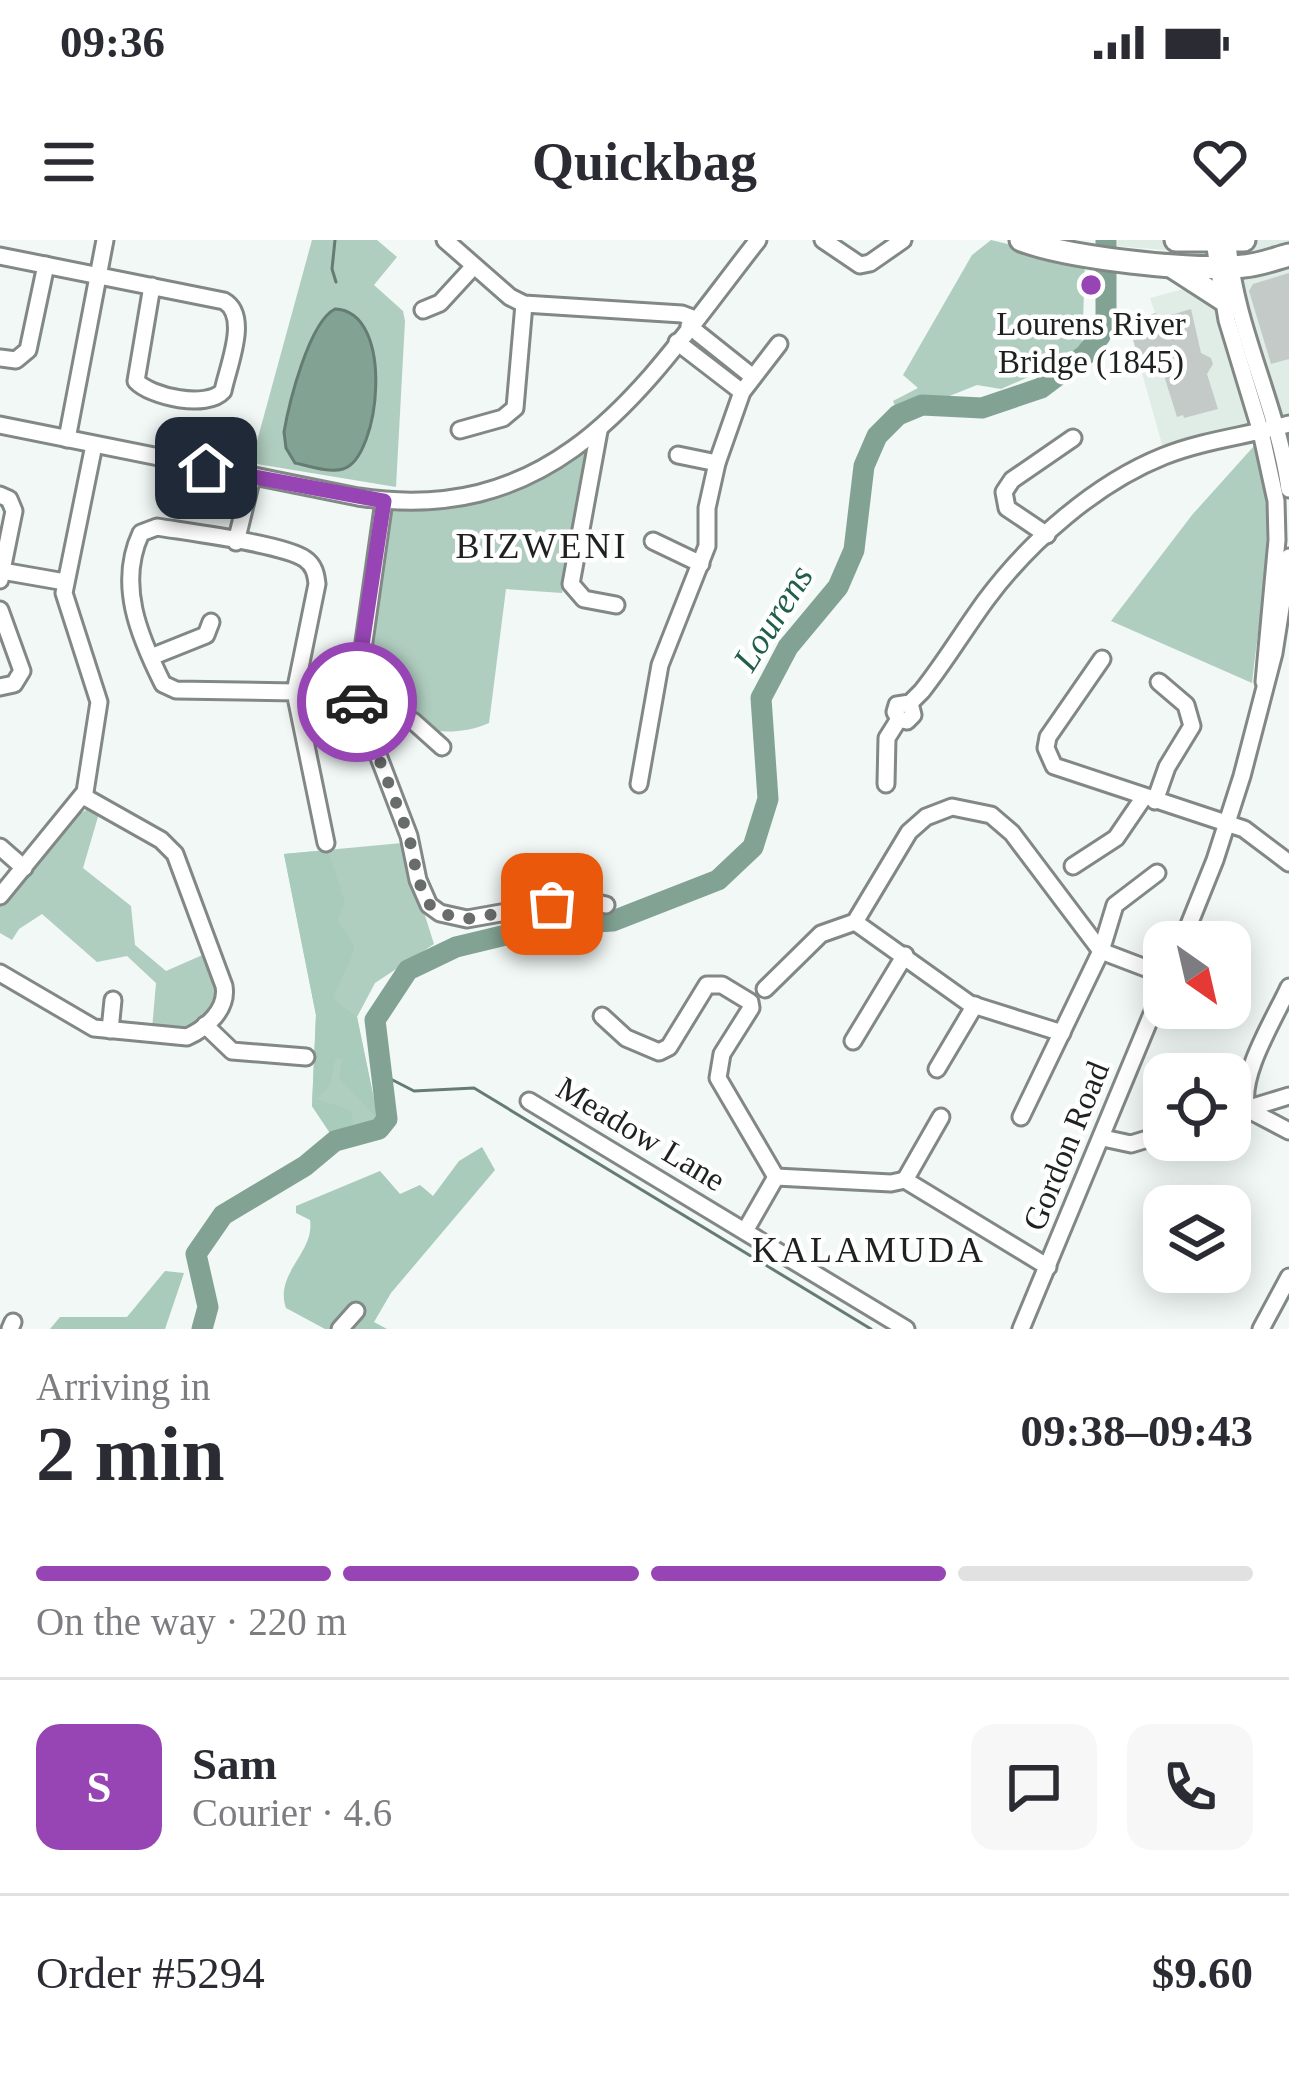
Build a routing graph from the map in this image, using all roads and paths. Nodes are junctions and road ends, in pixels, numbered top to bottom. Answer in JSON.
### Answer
{"nodes":[{"id":1,"x":105,"y":240,"type":"edge"},
{"id":2,"x":445,"y":240,"type":"edge"},
{"id":3,"x":758,"y":240,"type":"edge"},
{"id":4,"x":823,"y":240,"type":"edge"},
{"id":5,"x":903,"y":240,"type":"edge"},
{"id":6,"x":1021,"y":240,"type":"edge"},
{"id":7,"x":1176,"y":240,"type":"edge"},
{"id":8,"x":1228,"y":241,"type":"edge"},
{"id":9,"x":1289,"y":255,"type":"edge"},
{"id":10,"x":0,"y":256,"type":"edge"},
{"id":11,"x":46,"y":265,"type":"junction"},
{"id":12,"x":1168,"y":265,"type":"junction"},
{"id":13,"x":474,"y":266,"type":"junction"},
{"id":14,"x":1224,"y":267,"type":"junction"},
{"id":15,"x":98,"y":275,"type":"junction"},
{"id":16,"x":152,"y":286,"type":"junction"},
{"id":17,"x":1222,"y":299,"type":"junction"},
{"id":18,"x":524,"y":304,"type":"junction"},
{"id":19,"x":423,"y":310,"type":"dead end"},
{"id":20,"x":692,"y":322,"type":"junction"},
{"id":21,"x":676,"y":341,"type":"junction"},
{"id":22,"x":779,"y":344,"type":"dead end"},
{"id":23,"x":0,"y":358,"type":"edge"},
{"id":24,"x":753,"y":377,"type":"junction"},
{"id":25,"x":742,"y":392,"type":"junction"},
{"id":26,"x":0,"y":425,"type":"edge"},
{"id":27,"x":460,"y":430,"type":"dead end"},
{"id":28,"x":599,"y":431,"type":"junction"},
{"id":29,"x":1276,"y":435,"type":"edge"},
{"id":30,"x":1073,"y":438,"type":"dead end"},
{"id":31,"x":67,"y":439,"type":"junction"},
{"id":32,"x":94,"y":445,"type":"junction"},
{"id":33,"x":678,"y":455,"type":"dead end"},
{"id":34,"x":717,"y":463,"type":"junction"},
{"id":35,"x":252,"y":477,"type":"junction"},
{"id":36,"x":1289,"y":489,"type":"edge"},
{"id":37,"x":0,"y":495,"type":"edge"},
{"id":38,"x":384,"y":501,"type":"junction"},
{"id":39,"x":1047,"y":535,"type":"junction"},
{"id":40,"x":653,"y":541,"type":"dead end"},
{"id":41,"x":236,"y":542,"type":"junction"},
{"id":42,"x":1289,"y":557,"type":"edge"},
{"id":43,"x":700,"y":564,"type":"junction"},
{"id":44,"x":1,"y":576,"type":"edge"},
{"id":45,"x":65,"y":582,"type":"junction"},
{"id":46,"x":616,"y":605,"type":"dead end"},
{"id":47,"x":0,"y":610,"type":"edge"},
{"id":48,"x":211,"y":622,"type":"dead end"},
{"id":49,"x":152,"y":657,"type":"junction"},
{"id":50,"x":1102,"y":659,"type":"dead end"},
{"id":51,"x":1160,"y":682,"type":"dead end"},
{"id":52,"x":1264,"y":682,"type":"junction"},
{"id":53,"x":0,"y":686,"type":"edge"},
{"id":54,"x":295,"y":692,"type":"junction"},
{"id":55,"x":360,"y":708,"type":"junction"},
{"id":56,"x":442,"y":747,"type":"dead end"},
{"id":57,"x":639,"y":784,"type":"dead end"},
{"id":58,"x":886,"y":784,"type":"dead end"},
{"id":59,"x":83,"y":796,"type":"junction"},
{"id":60,"x":1150,"y":799,"type":"junction"},
{"id":61,"x":1228,"y":824,"type":"junction"},
{"id":62,"x":326,"y":843,"type":"dead end"},
{"id":63,"x":0,"y":847,"type":"edge"},
{"id":64,"x":1289,"y":863,"type":"edge"},
{"id":65,"x":1073,"y":866,"type":"dead end"},
{"id":66,"x":24,"y":868,"type":"junction"},
{"id":67,"x":1157,"y":872,"type":"dead end"},
{"id":68,"x":0,"y":896,"type":"edge"},
{"id":69,"x":606,"y":905,"type":"dead end"},
{"id":70,"x":1190,"y":921,"type":"edge"},
{"id":71,"x":855,"y":922,"type":"junction"},
{"id":72,"x":1101,"y":951,"type":"junction"},
{"id":73,"x":905,"y":955,"type":"junction"},
{"id":74,"x":1143,"y":967,"type":"edge"},
{"id":75,"x":0,"y":973,"type":"edge"},
{"id":76,"x":1289,"y":987,"type":"edge"},
{"id":77,"x":765,"y":989,"type":"dead end"},
{"id":78,"x":113,"y":1000,"type":"dead end"},
{"id":79,"x":975,"y":1005,"type":"junction"},
{"id":80,"x":602,"y":1016,"type":"dead end"},
{"id":81,"x":205,"y":1025,"type":"junction"},
{"id":82,"x":1147,"y":1029,"type":"edge"},
{"id":83,"x":110,"y":1030,"type":"junction"},
{"id":84,"x":1062,"y":1033,"type":"junction"},
{"id":85,"x":854,"y":1041,"type":"dead end"},
{"id":86,"x":306,"y":1057,"type":"dead end"},
{"id":87,"x":937,"y":1069,"type":"dead end"},
{"id":88,"x":1251,"y":1071,"type":"edge"},
{"id":89,"x":1289,"y":1100,"type":"edge"},
{"id":90,"x":529,"y":1101,"type":"dead end"},
{"id":91,"x":1251,"y":1108,"type":"edge"},
{"id":92,"x":1251,"y":1111,"type":"edge"},
{"id":93,"x":941,"y":1117,"type":"dead end"},
{"id":94,"x":1021,"y":1117,"type":"dead end"},
{"id":95,"x":1289,"y":1129,"type":"edge"},
{"id":96,"x":1103,"y":1138,"type":"junction"},
{"id":97,"x":1143,"y":1140,"type":"edge"},
{"id":98,"x":776,"y":1177,"type":"junction"},
{"id":99,"x":905,"y":1180,"type":"junction"},
{"id":100,"x":745,"y":1231,"type":"junction"},
{"id":101,"x":1048,"y":1267,"type":"junction"},
{"id":102,"x":1289,"y":1276,"type":"edge"},
{"id":103,"x":356,"y":1311,"type":"dead end"},
{"id":104,"x":340,"y":1329,"type":"edge"},
{"id":105,"x":907,"y":1329,"type":"edge"},
{"id":106,"x":1021,"y":1329,"type":"edge"},
{"id":107,"x":1261,"y":1329,"type":"edge"}],
"edges":[{"from":1,"to":15,"type":"street"},
{"from":2,"to":13,"type":"street"},
{"from":3,"to":20,"type":"street"},
{"from":4,"to":5,"type":"street"},
{"from":6,"to":12,"type":"main road"},
{"from":7,"to":8,"type":"main road"},
{"from":8,"to":14,"type":"street"},
{"from":9,"to":14,"type":"main road"},
{"from":10,"to":11,"type":"street"},
{"from":11,"to":15,"type":"street"},
{"from":11,"to":23,"type":"street"},
{"from":12,"to":14,"type":"main road"},
{"from":12,"to":17,"type":"main road"},
{"from":13,"to":18,"type":"street"},
{"from":13,"to":19,"type":"street"},
{"from":14,"to":17,"type":"street"},
{"from":14,"to":29,"type":"street"},
{"from":15,"to":16,"type":"street"},
{"from":15,"to":31,"type":"street"},
{"from":16,"to":16,"type":"street"},
{"from":17,"to":29,"type":"street"},
{"from":18,"to":20,"type":"street"},
{"from":18,"to":27,"type":"street"},
{"from":20,"to":21,"type":"street"},
{"from":20,"to":24,"type":"street"},
{"from":21,"to":25,"type":"street"},
{"from":21,"to":28,"type":"street"},
{"from":22,"to":24,"type":"street"},
{"from":24,"to":25,"type":"street"},
{"from":25,"to":34,"type":"street"},
{"from":26,"to":31,"type":"street"},
{"from":28,"to":38,"type":"street"},
{"from":28,"to":46,"type":"street"},
{"from":29,"to":36,"type":"street"},
{"from":29,"to":39,"type":"street"},
{"from":29,"to":52,"type":"street"},
{"from":30,"to":39,"type":"street"},
{"from":31,"to":32,"type":"street"},
{"from":32,"to":35,"type":"street"},
{"from":32,"to":45,"type":"street"},
{"from":33,"to":34,"type":"street"},
{"from":34,"to":43,"type":"street"},
{"from":35,"to":38,"type":"street"},
{"from":35,"to":41,"type":"street"},
{"from":37,"to":44,"type":"street"},
{"from":38,"to":55,"type":"street"},
{"from":39,"to":58,"type":"street"},
{"from":40,"to":43,"type":"street"},
{"from":41,"to":49,"type":"street"},
{"from":41,"to":54,"type":"street"},
{"from":42,"to":52,"type":"street"},
{"from":43,"to":57,"type":"street"},
{"from":44,"to":45,"type":"street"},
{"from":45,"to":59,"type":"street"},
{"from":47,"to":53,"type":"street"},
{"from":48,"to":49,"type":"street"},
{"from":49,"to":54,"type":"street"},
{"from":50,"to":60,"type":"street"},
{"from":51,"to":60,"type":"street"},
{"from":52,"to":61,"type":"street"},
{"from":54,"to":62,"type":"street"},
{"from":55,"to":56,"type":"street"},
{"from":55,"to":69,"type":"street"},
{"from":59,"to":66,"type":"street"},
{"from":59,"to":81,"type":"street"},
{"from":60,"to":61,"type":"street"},
{"from":60,"to":65,"type":"street"},
{"from":61,"to":64,"type":"street"},
{"from":61,"to":70,"type":"street"},
{"from":63,"to":66,"type":"street"},
{"from":66,"to":68,"type":"street"},
{"from":67,"to":72,"type":"street"},
{"from":71,"to":72,"type":"street"},
{"from":71,"to":73,"type":"street"},
{"from":71,"to":77,"type":"street"},
{"from":72,"to":74,"type":"street"},
{"from":72,"to":84,"type":"street"},
{"from":73,"to":79,"type":"street"},
{"from":73,"to":85,"type":"street"},
{"from":75,"to":83,"type":"street"},
{"from":76,"to":88,"type":"street"},
{"from":78,"to":83,"type":"street"},
{"from":79,"to":84,"type":"street"},
{"from":79,"to":87,"type":"street"},
{"from":80,"to":98,"type":"street"},
{"from":81,"to":83,"type":"street"},
{"from":81,"to":86,"type":"street"},
{"from":82,"to":96,"type":"street","name":"Gordon Road"},
{"from":84,"to":94,"type":"street"},
{"from":89,"to":91,"type":"street"},
{"from":89,"to":95,"type":"street"},
{"from":90,"to":100,"type":"street","name":"Meadow Lane"},
{"from":92,"to":95,"type":"street"},
{"from":93,"to":99,"type":"street"},
{"from":96,"to":97,"type":"street"},
{"from":96,"to":101,"type":"street","name":"Gordon Road"},
{"from":98,"to":99,"type":"street"},
{"from":98,"to":100,"type":"street"},
{"from":99,"to":101,"type":"street"},
{"from":100,"to":105,"type":"street","name":"Meadow Lane"},
{"from":101,"to":106,"type":"street","name":"Gordon Road"},
{"from":102,"to":107,"type":"street"},
{"from":103,"to":104,"type":"street"}]}
